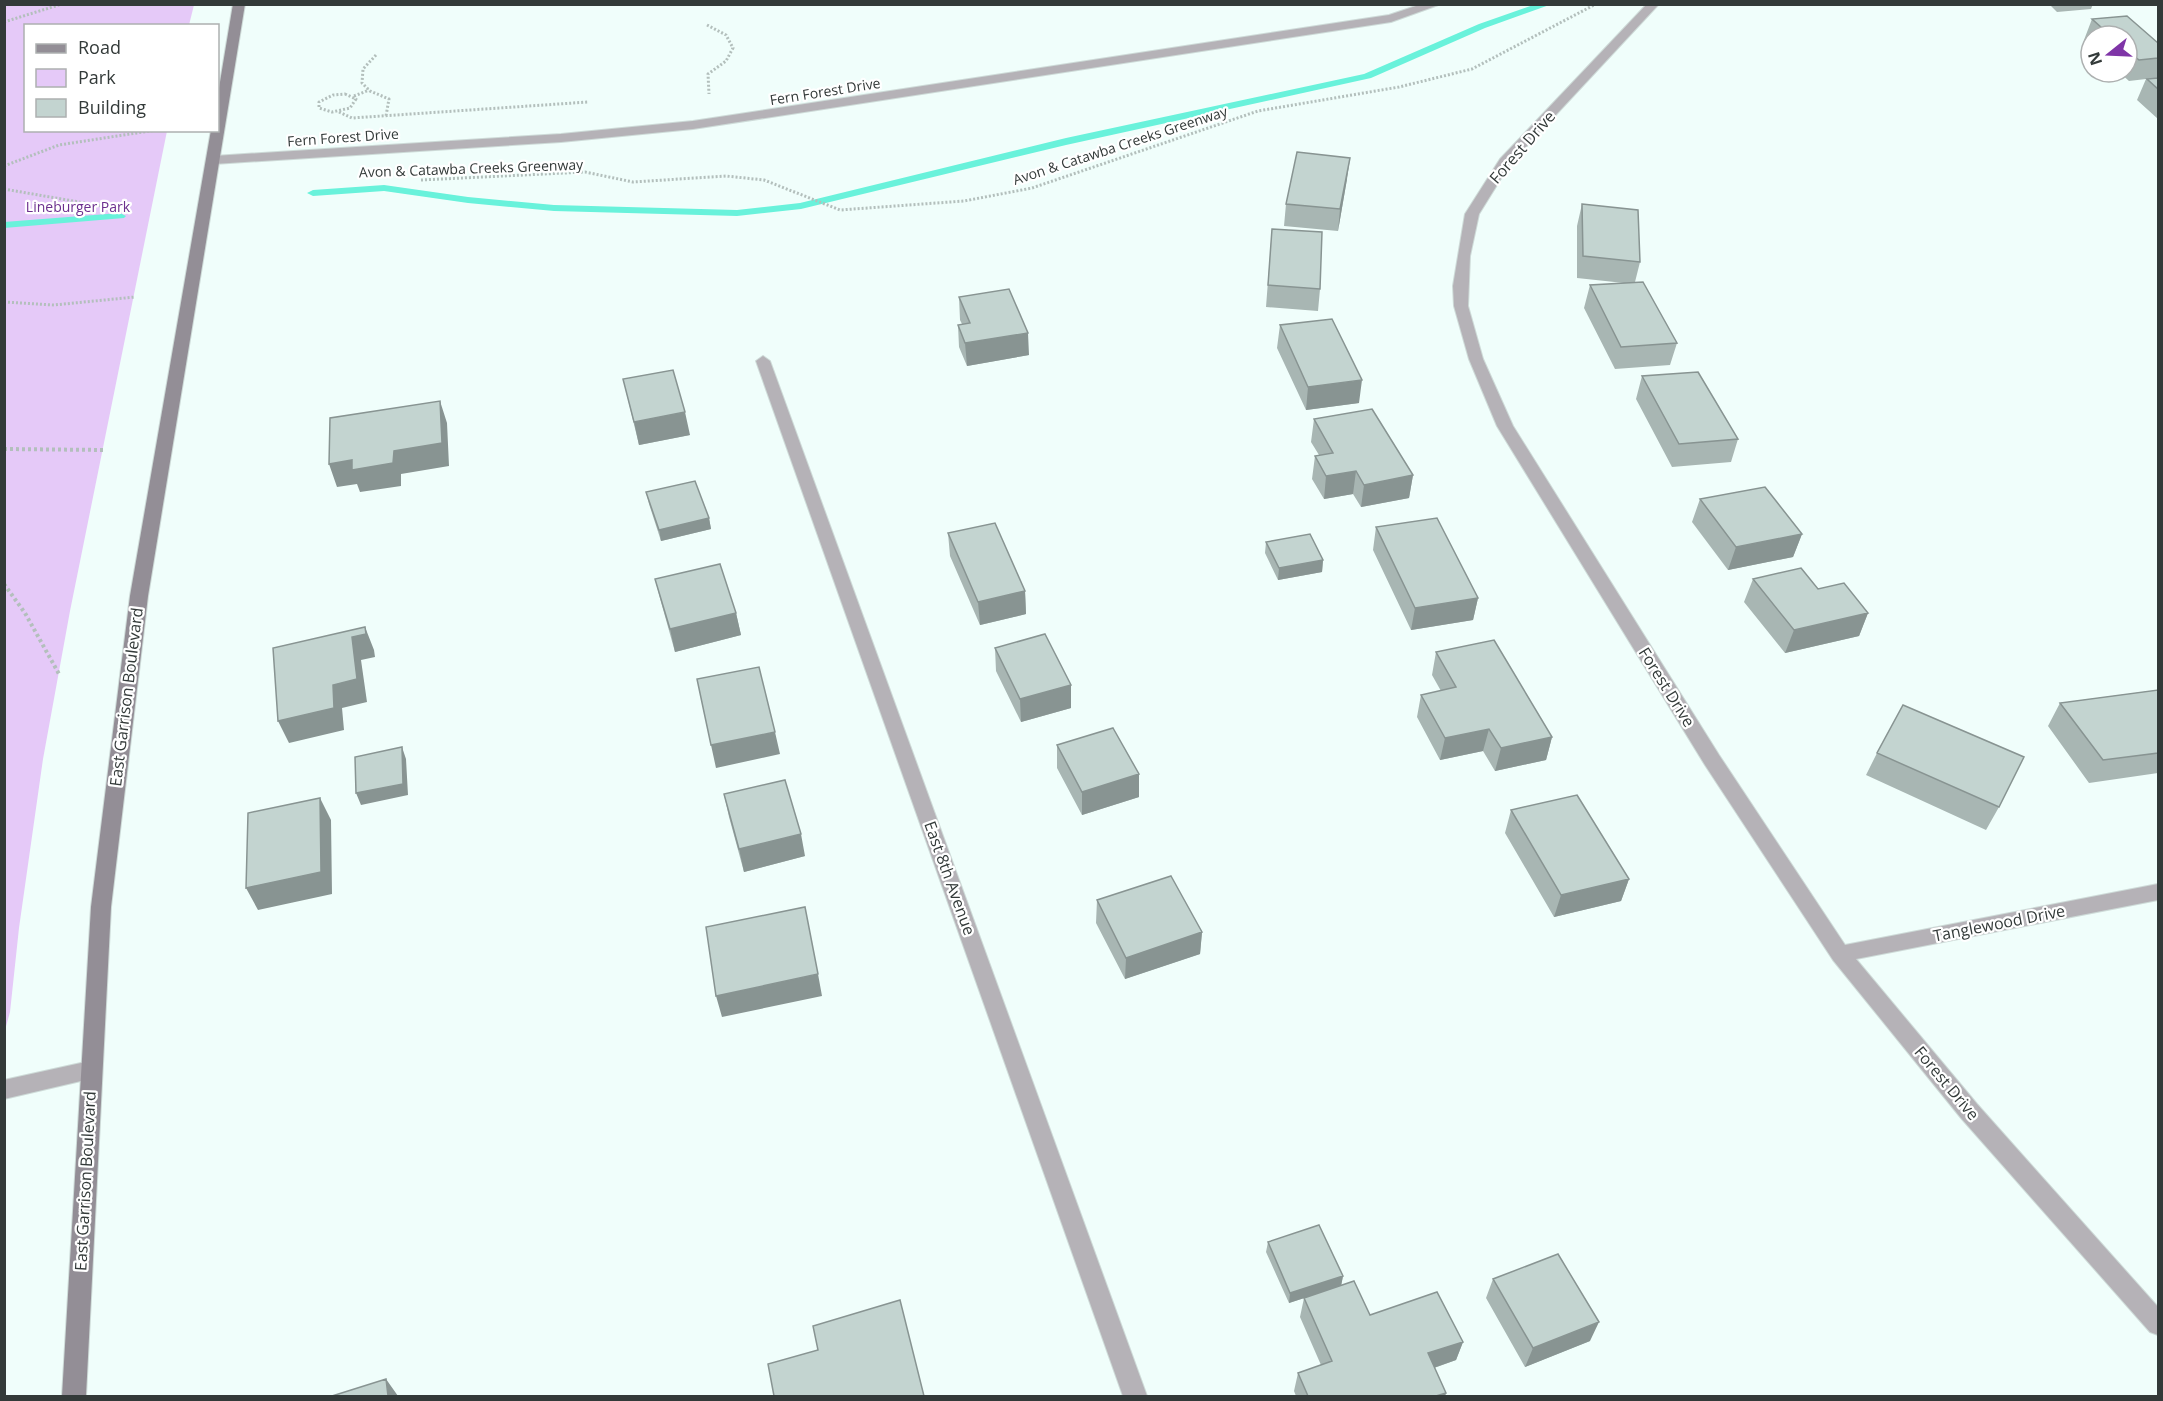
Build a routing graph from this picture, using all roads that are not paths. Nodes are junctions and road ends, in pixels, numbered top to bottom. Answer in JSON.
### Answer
{"nodes":[{"id":1,"x":239,"y":4,"type":"edge"},
{"id":2,"x":1436,"y":4,"type":"edge"},
{"id":3,"x":1654,"y":4,"type":"edge"},
{"id":4,"x":219,"y":129,"type":"edge"},
{"id":5,"x":218,"y":132,"type":"edge"},
{"id":6,"x":214,"y":160,"type":"junction"},
{"id":7,"x":763,"y":361,"type":"dead end"},
{"id":8,"x":2158,"y":892,"type":"edge"},
{"id":9,"x":1840,"y":954,"type":"junction"},
{"id":10,"x":90,"y":1070,"type":"junction"},
{"id":11,"x":4,"y":1090,"type":"edge"},
{"id":12,"x":2158,"y":1324,"type":"edge"},
{"id":13,"x":74,"y":1396,"type":"edge"},
{"id":14,"x":1135,"y":1396,"type":"edge"}],
"edges":[{"from":1,"to":4,"type":"main road","name":"East Garrison Boulevard"},
{"from":2,"to":6,"type":"street","name":"Fern Forest Drive"},
{"from":3,"to":9,"type":"street","name":"Forest Drive"},
{"from":5,"to":6,"type":"main road","name":"East Garrison Boulevard"},
{"from":6,"to":10,"type":"main road","name":"East Garrison Boulevard"},
{"from":7,"to":14,"type":"street","name":"East 8th Avenue"},
{"from":8,"to":9,"type":"street","name":"Tanglewood Drive"},
{"from":9,"to":12,"type":"street","name":"Forest Drive"},
{"from":10,"to":11,"type":"street"},
{"from":10,"to":13,"type":"main road","name":"East Garrison Boulevard"}]}
